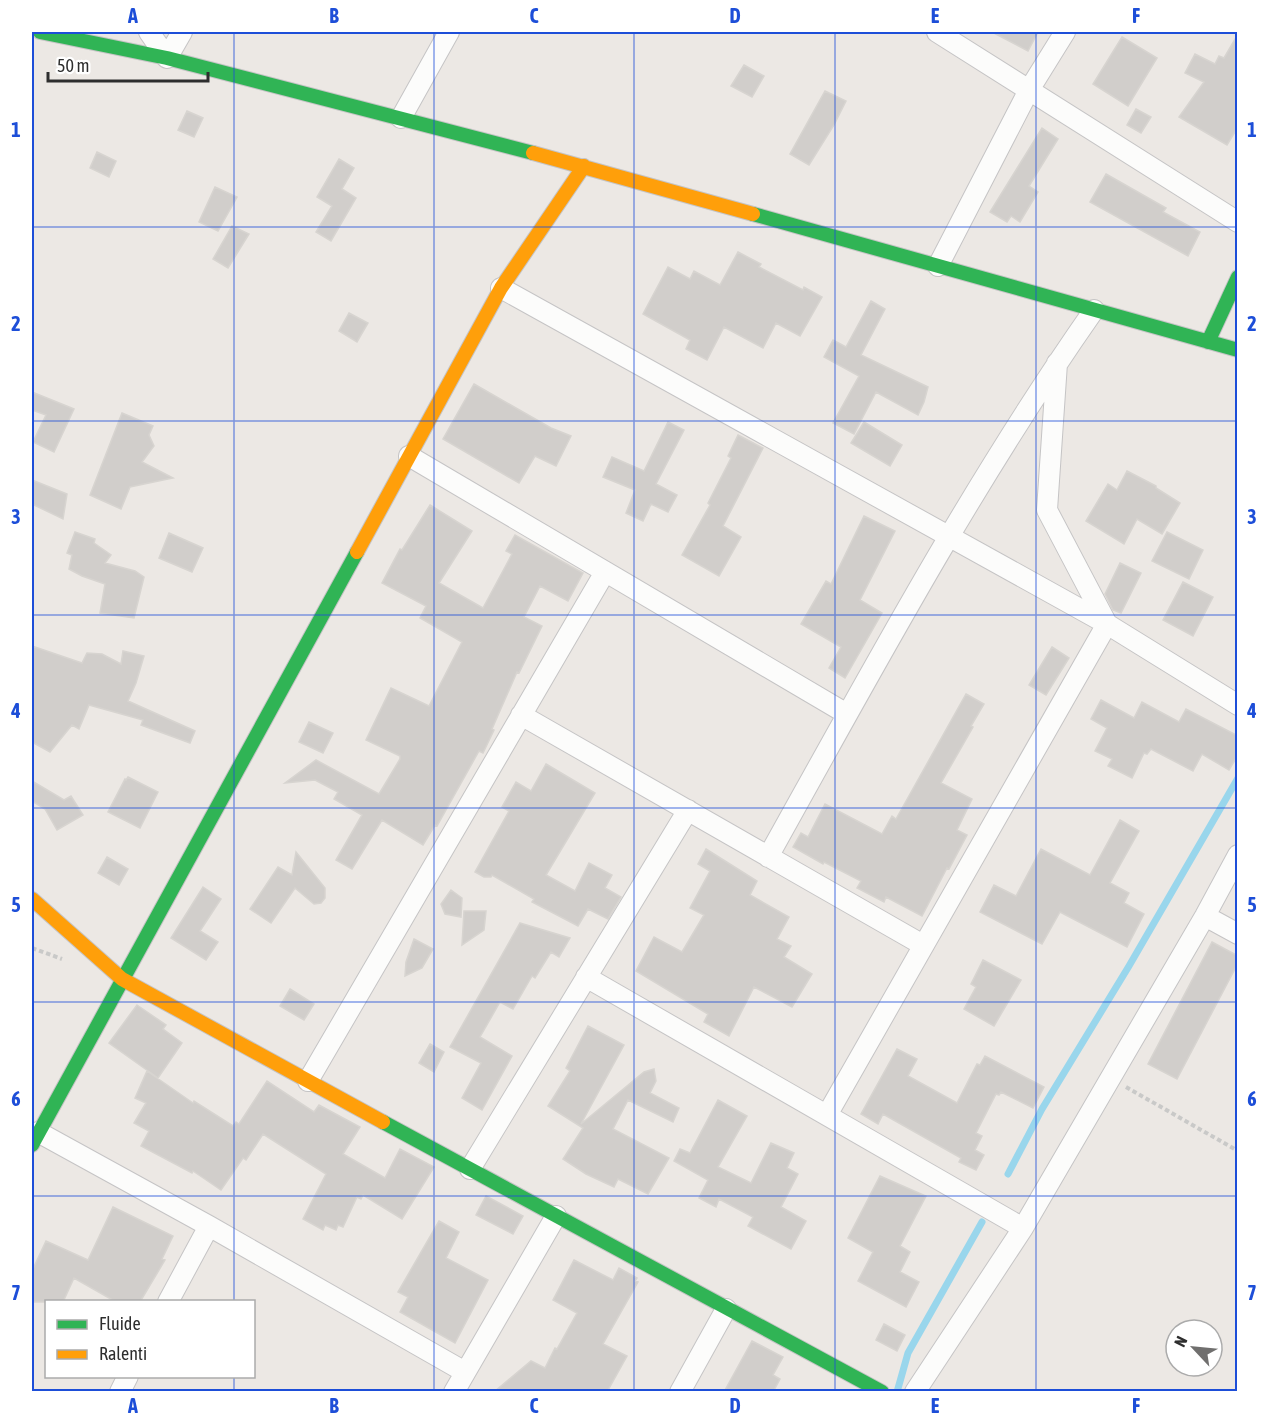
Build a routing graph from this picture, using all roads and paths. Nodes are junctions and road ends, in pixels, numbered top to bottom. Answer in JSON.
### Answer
{"nodes":[{"id":1,"x":40,"y":32,"type":"edge"},
{"id":2,"x":149,"y":32,"type":"edge"},
{"id":3,"x":182,"y":32,"type":"edge"},
{"id":4,"x":449,"y":32,"type":"edge"},
{"id":5,"x":937,"y":32,"type":"edge"},
{"id":6,"x":1065,"y":32,"type":"edge"},
{"id":7,"x":167,"y":58,"type":"junction"},
{"id":8,"x":1029,"y":90,"type":"junction"},
{"id":9,"x":400,"y":118,"type":"junction"},
{"id":10,"x":584,"y":166,"type":"junction"},
{"id":11,"x":1238,"y":222,"type":"edge"},
{"id":12,"x":938,"y":266,"type":"junction"},
{"id":13,"x":1238,"y":277,"type":"edge"},
{"id":14,"x":501,"y":288,"type":"junction"},
{"id":15,"x":1094,"y":310,"type":"junction"},
{"id":16,"x":1208,"y":342,"type":"junction"},
{"id":17,"x":1238,"y":350,"type":"edge"},
{"id":18,"x":1057,"y":363,"type":"junction"},
{"id":19,"x":409,"y":456,"type":"junction"},
{"id":20,"x":949,"y":536,"type":"junction"},
{"id":21,"x":606,"y":572,"type":"junction"},
{"id":22,"x":1107,"y":624,"type":"junction"},
{"id":23,"x":1238,"y":705,"type":"edge"},
{"id":24,"x":847,"y":714,"type":"junction"},
{"id":25,"x":521,"y":715,"type":"junction"},
{"id":26,"x":688,"y":810,"type":"junction"},
{"id":27,"x":1238,"y":855,"type":"edge"},
{"id":28,"x":768,"y":857,"type":"junction"},
{"id":29,"x":32,"y":899,"type":"edge"},
{"id":30,"x":1205,"y":916,"type":"junction"},
{"id":31,"x":1238,"y":934,"type":"edge"},
{"id":32,"x":923,"y":945,"type":"junction"},
{"id":33,"x":586,"y":977,"type":"junction"},
{"id":34,"x":122,"y":979,"type":"junction"},
{"id":35,"x":1110,"y":1077,"type":"junction"},
{"id":36,"x":308,"y":1081,"type":"junction"},
{"id":37,"x":827,"y":1115,"type":"junction"},
{"id":38,"x":35,"y":1138,"type":"edge"},
{"id":39,"x":1238,"y":1151,"type":"edge"},
{"id":40,"x":470,"y":1169,"type":"junction"},
{"id":41,"x":556,"y":1216,"type":"junction"},
{"id":42,"x":209,"y":1226,"type":"junction"},
{"id":43,"x":1023,"y":1228,"type":"junction"},
{"id":44,"x":169,"y":1300,"type":"edge"},
{"id":45,"x":726,"y":1309,"type":"junction"},
{"id":46,"x":465,"y":1372,"type":"junction"},
{"id":47,"x":127,"y":1378,"type":"edge"},
{"id":48,"x":120,"y":1392,"type":"edge"},
{"id":49,"x":454,"y":1392,"type":"edge"},
{"id":50,"x":680,"y":1392,"type":"edge"},
{"id":51,"x":882,"y":1392,"type":"edge"},
{"id":52,"x":915,"y":1392,"type":"edge"}],
"edges":[{"from":1,"to":7,"type":"street"},
{"from":2,"to":7,"type":"street"},
{"from":3,"to":7,"type":"street"},
{"from":4,"to":9,"type":"street"},
{"from":5,"to":8,"type":"street"},
{"from":6,"to":8,"type":"street"},
{"from":7,"to":9,"type":"street"},
{"from":8,"to":11,"type":"street"},
{"from":8,"to":12,"type":"street"},
{"from":9,"to":10,"type":"street"},
{"from":10,"to":12,"type":"street"},
{"from":10,"to":14,"type":"street"},
{"from":12,"to":15,"type":"street"},
{"from":13,"to":16,"type":"street"},
{"from":14,"to":19,"type":"street"},
{"from":14,"to":20,"type":"street"},
{"from":15,"to":16,"type":"street"},
{"from":15,"to":18,"type":"street"},
{"from":16,"to":17,"type":"street"},
{"from":18,"to":20,"type":"street"},
{"from":18,"to":22,"type":"street"},
{"from":19,"to":21,"type":"street"},
{"from":19,"to":34,"type":"street"},
{"from":20,"to":22,"type":"street"},
{"from":20,"to":24,"type":"street"},
{"from":21,"to":24,"type":"street"},
{"from":21,"to":25,"type":"street"},
{"from":22,"to":23,"type":"street"},
{"from":22,"to":32,"type":"street"},
{"from":24,"to":28,"type":"street"},
{"from":25,"to":26,"type":"street"},
{"from":25,"to":36,"type":"street"},
{"from":26,"to":28,"type":"street"},
{"from":26,"to":33,"type":"street"},
{"from":27,"to":30,"type":"street"},
{"from":28,"to":32,"type":"street"},
{"from":29,"to":34,"type":"street"},
{"from":30,"to":31,"type":"street"},
{"from":30,"to":35,"type":"street"},
{"from":32,"to":37,"type":"street"},
{"from":33,"to":37,"type":"street"},
{"from":33,"to":40,"type":"street"},
{"from":34,"to":36,"type":"street"},
{"from":34,"to":38,"type":"street"},
{"from":35,"to":39,"type":"path"},
{"from":35,"to":43,"type":"street"},
{"from":36,"to":40,"type":"street"},
{"from":37,"to":43,"type":"street"},
{"from":38,"to":42,"type":"street"},
{"from":40,"to":41,"type":"street"},
{"from":41,"to":45,"type":"street"},
{"from":41,"to":46,"type":"street"},
{"from":42,"to":44,"type":"street"},
{"from":42,"to":46,"type":"street"},
{"from":43,"to":52,"type":"street"},
{"from":45,"to":50,"type":"street"},
{"from":45,"to":51,"type":"street"},
{"from":46,"to":49,"type":"street"},
{"from":47,"to":48,"type":"street"}]}
